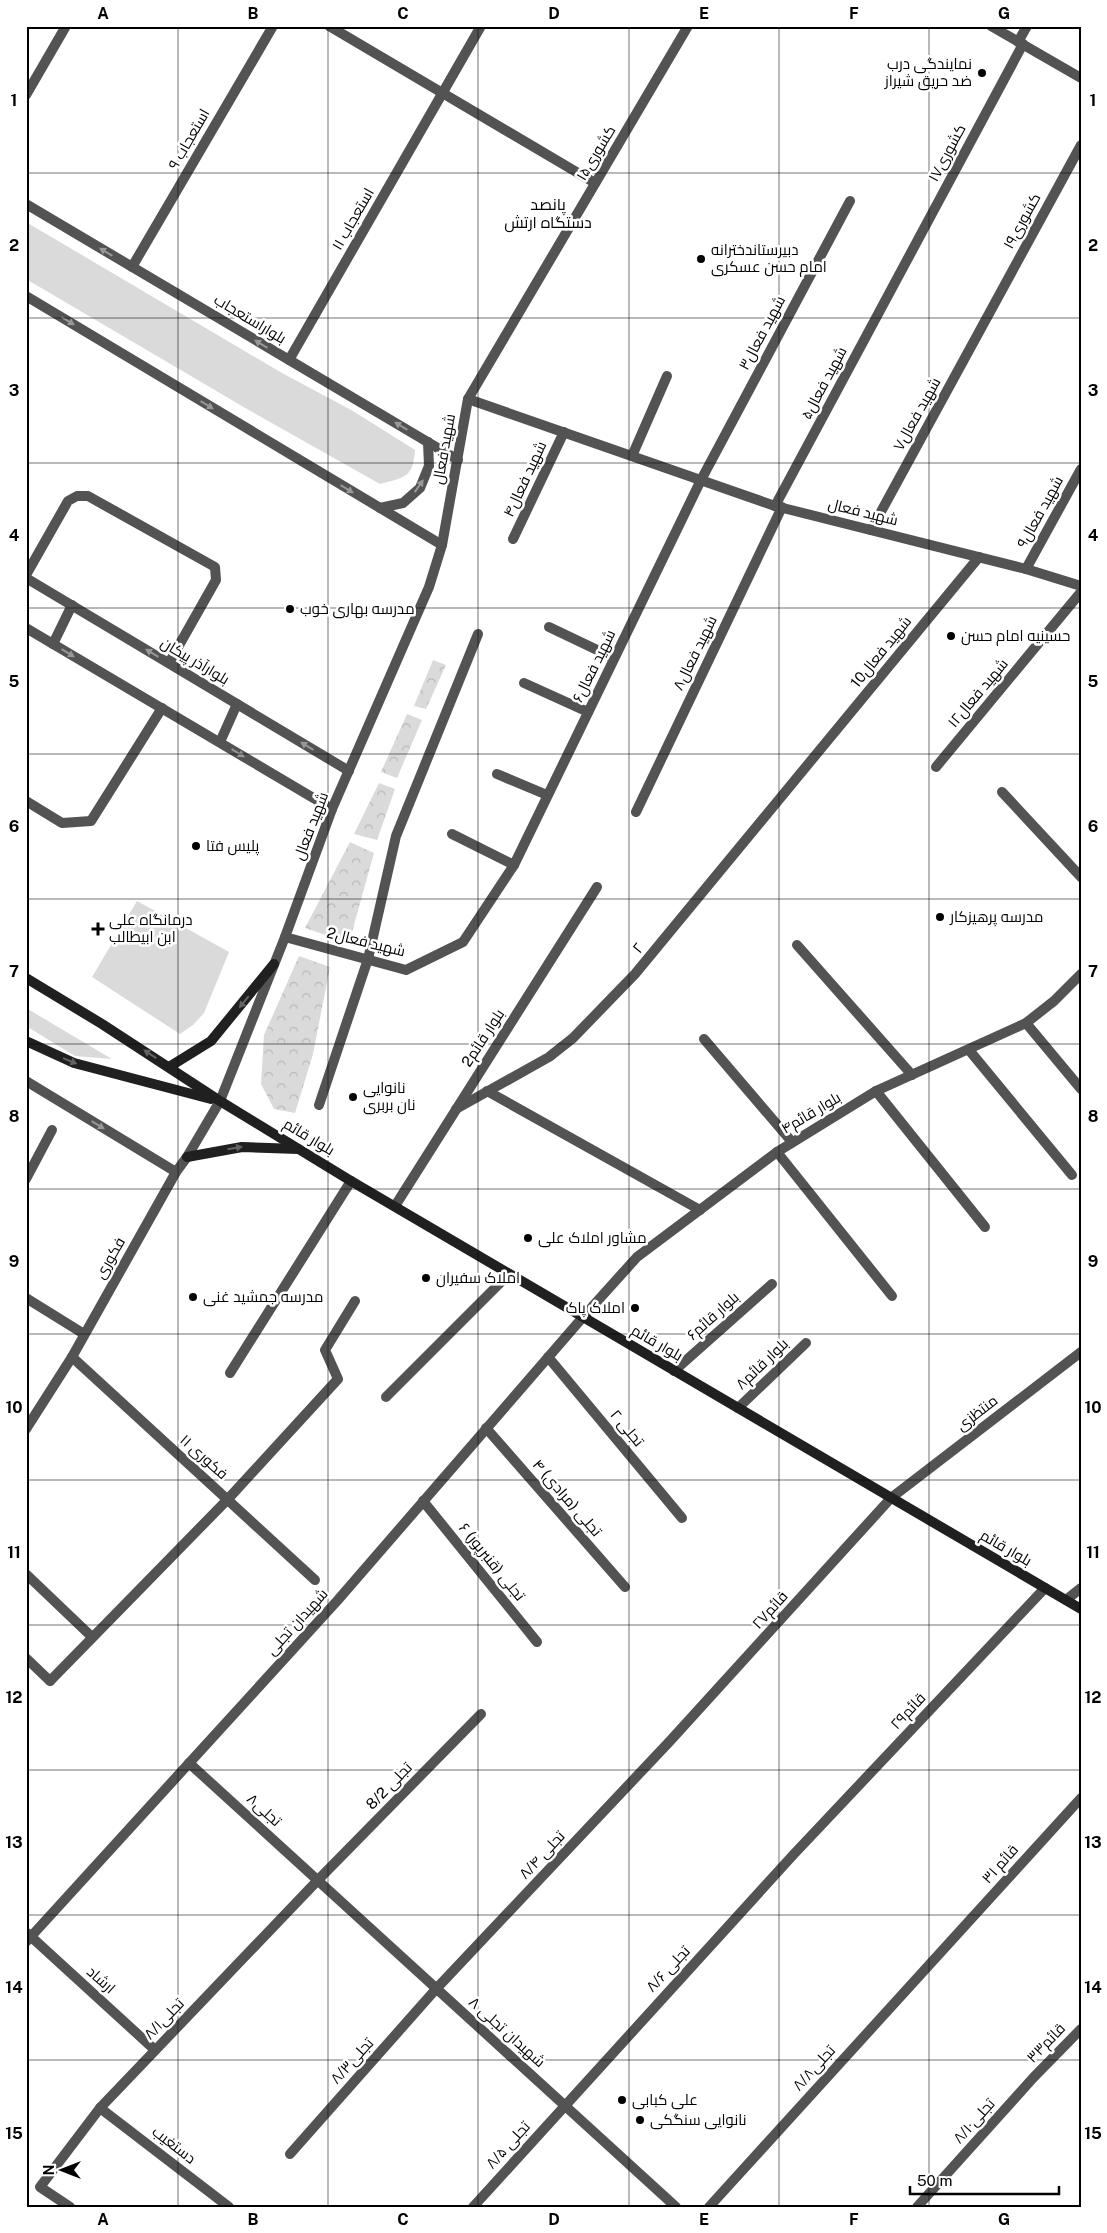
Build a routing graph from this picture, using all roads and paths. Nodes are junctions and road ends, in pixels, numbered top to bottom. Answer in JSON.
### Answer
{"nodes":[{"id":1,"x":66,"y":26,"type":"edge"},
{"id":2,"x":273,"y":26,"type":"edge"},
{"id":3,"x":329,"y":26,"type":"edge"},
{"id":4,"x":481,"y":26,"type":"edge"},
{"id":5,"x":688,"y":26,"type":"edge"},
{"id":6,"x":992,"y":26,"type":"edge"},
{"id":7,"x":1027,"y":26,"type":"edge"},
{"id":8,"x":1020,"y":43,"type":"junction"},
{"id":9,"x":1081,"y":78,"type":"edge"},
{"id":10,"x":442,"y":93,"type":"junction"},
{"id":11,"x":26,"y":95,"type":"edge"},
{"id":12,"x":1081,"y":145,"type":"edge"},
{"id":13,"x":596,"y":183,"type":"junction"},
{"id":14,"x":850,"y":201,"type":"dead end"},
{"id":15,"x":26,"y":204,"type":"edge"},
{"id":16,"x":132,"y":267,"type":"junction"},
{"id":17,"x":899,"y":275,"type":"joint"},
{"id":18,"x":26,"y":296,"type":"edge"},
{"id":19,"x":990,"y":312,"type":"joint"},
{"id":20,"x":289,"y":360,"type":"junction"},
{"id":21,"x":667,"y":376,"type":"dead end"},
{"id":22,"x":468,"y":399,"type":"junction"},
{"id":23,"x":564,"y":432,"type":"junction"},
{"id":24,"x":428,"y":442,"type":"junction"},
{"id":25,"x":632,"y":456,"type":"junction"},
{"id":26,"x":458,"y":460,"type":"junction"},
{"id":27,"x":1081,"y":469,"type":"edge"},
{"id":28,"x":702,"y":480,"type":"junction"},
{"id":29,"x":779,"y":506,"type":"junction"},
{"id":30,"x":380,"y":508,"type":"junction"},
{"id":31,"x":871,"y":530,"type":"junction"},
{"id":32,"x":513,"y":539,"type":"dead end"},
{"id":33,"x":442,"y":545,"type":"junction"},
{"id":34,"x":979,"y":557,"type":"junction"},
{"id":35,"x":1026,"y":569,"type":"junction"},
{"id":36,"x":26,"y":574,"type":"edge"},
{"id":37,"x":26,"y":578,"type":"edge"},
{"id":38,"x":1081,"y":586,"type":"edge"},
{"id":39,"x":1081,"y":592,"type":"edge"},
{"id":40,"x":72,"y":605,"type":"junction"},
{"id":41,"x":549,"y":627,"type":"dead end"},
{"id":42,"x":26,"y":628,"type":"edge"},
{"id":43,"x":478,"y":634,"type":"dead end"},
{"id":44,"x":53,"y":644,"type":"junction"},
{"id":45,"x":614,"y":658,"type":"junction"},
{"id":46,"x":169,"y":663,"type":"junction"},
{"id":47,"x":524,"y":683,"type":"dead end"},
{"id":48,"x":237,"y":704,"type":"junction"},
{"id":49,"x":162,"y":708,"type":"junction"},
{"id":50,"x":588,"y":712,"type":"junction"},
{"id":51,"x":220,"y":742,"type":"junction"},
{"id":52,"x":807,"y":766,"type":"joint"},
{"id":53,"x":936,"y":767,"type":"dead end"},
{"id":54,"x":349,"y":771,"type":"junction"},
{"id":55,"x":497,"y":774,"type":"dead end"},
{"id":56,"x":1002,"y":792,"type":"dead end"},
{"id":57,"x":547,"y":795,"type":"junction"},
{"id":58,"x":26,"y":801,"type":"edge"},
{"id":59,"x":332,"y":809,"type":"junction"},
{"id":60,"x":636,"y":812,"type":"dead end"},
{"id":61,"x":452,"y":834,"type":"dead end"},
{"id":62,"x":514,"y":865,"type":"junction"},
{"id":63,"x":1081,"y":878,"type":"edge"},
{"id":64,"x":598,"y":887,"type":"dead end"},
{"id":65,"x":285,"y":937,"type":"junction"},
{"id":66,"x":797,"y":945,"type":"dead end"},
{"id":67,"x":368,"y":959,"type":"junction"},
{"id":68,"x":274,"y":964,"type":"junction"},
{"id":69,"x":1081,"y":974,"type":"edge"},
{"id":70,"x":26,"y":978,"type":"edge"},
{"id":71,"x":1026,"y":1023,"type":"junction"},
{"id":72,"x":704,"y":1039,"type":"dead end"},
{"id":73,"x":26,"y":1040,"type":"edge"},
{"id":74,"x":969,"y":1050,"type":"junction"},
{"id":75,"x":169,"y":1067,"type":"junction"},
{"id":76,"x":912,"y":1075,"type":"junction"},
{"id":77,"x":26,"y":1081,"type":"edge"},
{"id":78,"x":1081,"y":1089,"type":"edge"},
{"id":79,"x":487,"y":1090,"type":"junction"},
{"id":80,"x":876,"y":1091,"type":"junction"},
{"id":81,"x":220,"y":1101,"type":"junction"},
{"id":82,"x":319,"y":1105,"type":"dead end"},
{"id":83,"x":456,"y":1109,"type":"junction"},
{"id":84,"x":52,"y":1130,"type":"dead end"},
{"id":85,"x":792,"y":1142,"type":"junction"},
{"id":86,"x":299,"y":1148,"type":"junction"},
{"id":87,"x":777,"y":1152,"type":"junction"},
{"id":88,"x":187,"y":1157,"type":"junction"},
{"id":89,"x":176,"y":1172,"type":"junction"},
{"id":90,"x":28,"y":1173,"type":"edge"},
{"id":91,"x":1072,"y":1174,"type":"dead end"},
{"id":92,"x":351,"y":1181,"type":"junction"},
{"id":93,"x":395,"y":1206,"type":"junction"},
{"id":94,"x":700,"y":1210,"type":"junction"},
{"id":95,"x":985,"y":1226,"type":"dead end"},
{"id":96,"x":509,"y":1274,"type":"junction"},
{"id":97,"x":772,"y":1284,"type":"dead end"},
{"id":98,"x":892,"y":1296,"type":"dead end"},
{"id":99,"x":26,"y":1298,"type":"edge"},
{"id":100,"x":355,"y":1301,"type":"dead end"},
{"id":101,"x":583,"y":1317,"type":"junction"},
{"id":102,"x":84,"y":1334,"type":"junction"},
{"id":103,"x":806,"y":1343,"type":"dead end"},
{"id":104,"x":1081,"y":1352,"type":"edge"},
{"id":105,"x":72,"y":1357,"type":"junction"},
{"id":106,"x":548,"y":1357,"type":"junction"},
{"id":107,"x":674,"y":1371,"type":"junction"},
{"id":108,"x":230,"y":1373,"type":"dead end"},
{"id":109,"x":386,"y":1397,"type":"dead end"},
{"id":110,"x":738,"y":1408,"type":"junction"},
{"id":111,"x":486,"y":1428,"type":"junction"},
{"id":112,"x":26,"y":1429,"type":"edge"},
{"id":113,"x":892,"y":1498,"type":"junction"},
{"id":114,"x":228,"y":1499,"type":"junction"},
{"id":115,"x":423,"y":1501,"type":"junction"},
{"id":116,"x":682,"y":1518,"type":"dead end"},
{"id":117,"x":26,"y":1574,"type":"edge"},
{"id":118,"x":315,"y":1580,"type":"dead end"},
{"id":119,"x":624,"y":1587,"type":"dead end"},
{"id":120,"x":1045,"y":1588,"type":"junction"},
{"id":121,"x":1081,"y":1588,"type":"edge"},
{"id":122,"x":1066,"y":1600,"type":"junction"},
{"id":123,"x":1081,"y":1609,"type":"edge"},
{"id":124,"x":92,"y":1637,"type":"junction"},
{"id":125,"x":537,"y":1642,"type":"dead end"},
{"id":126,"x":26,"y":1658,"type":"edge"},
{"id":127,"x":480,"y":1714,"type":"dead end"},
{"id":128,"x":670,"y":1741,"type":"joint"},
{"id":129,"x":189,"y":1763,"type":"junction"},
{"id":130,"x":1081,"y":1798,"type":"edge"},
{"id":131,"x":794,"y":1854,"type":"joint"},
{"id":132,"x":318,"y":1880,"type":"junction"},
{"id":133,"x":28,"y":1937,"type":"edge"},
{"id":134,"x":942,"y":1950,"type":"joint"},
{"id":135,"x":436,"y":1989,"type":"junction"},
{"id":136,"x":1081,"y":2030,"type":"edge"},
{"id":137,"x":156,"y":2050,"type":"junction"},
{"id":138,"x":1034,"y":2078,"type":"joint"},
{"id":139,"x":565,"y":2104,"type":"junction"},
{"id":140,"x":100,"y":2108,"type":"junction"},
{"id":141,"x":290,"y":2154,"type":"dead end"},
{"id":142,"x":70,"y":2207,"type":"edge"},
{"id":143,"x":229,"y":2207,"type":"edge"},
{"id":144,"x":472,"y":2207,"type":"edge"},
{"id":145,"x":676,"y":2207,"type":"edge"},
{"id":146,"x":709,"y":2207,"type":"edge"},
{"id":147,"x":917,"y":2207,"type":"edge"}],
"edges":[{"from":1,"to":11,"type":"street"},
{"from":2,"to":16,"type":"street","name":"استعجاب ۹"},
{"from":3,"to":10,"type":"street"},
{"from":4,"to":10,"type":"street","name":"استعجاب ۱۱"},
{"from":5,"to":13,"type":"street","name":"کشوری۱۵"},
{"from":6,"to":8,"type":"street"},
{"from":7,"to":8,"type":"street","name":"۱۷کشوری"},
{"from":8,"to":9,"type":"street"},
{"from":8,"to":17,"type":"street","name":"۱۷کشوری"},
{"from":10,"to":13,"type":"street"},
{"from":10,"to":20,"type":"street","name":"استعجاب ۱۱"},
{"from":12,"to":19,"type":"street","name":"۱۹کشوری"},
{"from":13,"to":22,"type":"street","name":"کشوری۱۵"},
{"from":14,"to":28,"type":"street","name":"شهید فعال۳"},
{"from":16,"to":15,"type":"street","name":"بلواراستعجاب","one_way":true},
{"from":20,"to":16,"type":"street","name":"بلواراستعجاب","one_way":true},
{"from":17,"to":29,"type":"street","name":"شهید فعال۵"},
{"from":18,"to":30,"type":"street","one_way":true},
{"from":19,"to":31,"type":"street","name":"شهید فعال۷"},
{"from":24,"to":20,"type":"street","name":"بلواراستعجاب","one_way":true},
{"from":21,"to":25,"type":"street"},
{"from":22,"to":23,"type":"street","name":"شهید فعال"},
{"from":22,"to":26,"type":"street","name":"شهید فعال"},
{"from":23,"to":25,"type":"street","name":"شهید فعال"},
{"from":23,"to":32,"type":"street","name":"شهید فعال۴"},
{"from":24,"to":26,"type":"street","name":"بلواراستعجاب"},
{"from":30,"to":24,"type":"street","one_way":true},
{"from":25,"to":28,"type":"street","name":"شهید فعال"},
{"from":26,"to":33,"type":"street","name":"شهید فعال"},
{"from":27,"to":35,"type":"street","name":"شهید فعال۹"},
{"from":28,"to":29,"type":"street","name":"شهید فعال"},
{"from":28,"to":45,"type":"street","name":"شهید فعال۶"},
{"from":29,"to":31,"type":"street","name":"شهید فعال"},
{"from":29,"to":60,"type":"street","name":"شهید فعال۸"},
{"from":30,"to":33,"type":"street"},
{"from":31,"to":34,"type":"street","name":"شهید فعال"},
{"from":33,"to":54,"type":"street","name":"شهید فعال"},
{"from":34,"to":35,"type":"street","name":"شهید فعال"},
{"from":34,"to":52,"type":"street","name":"10شهید فعال"},
{"from":35,"to":38,"type":"street","name":"شهید فعال"},
{"from":36,"to":46,"type":"street"},
{"from":37,"to":40,"type":"street","name":"بلوارآذر پیکان"},
{"from":39,"to":53,"type":"street","name":"شهید فعال۱۲"},
{"from":40,"to":44,"type":"street"},
{"from":46,"to":40,"type":"street","name":"بلوارآذر پیکان","one_way":true},
{"from":41,"to":45,"type":"street"},
{"from":42,"to":44,"type":"street"},
{"from":43,"to":67,"type":"street"},
{"from":44,"to":49,"type":"street","one_way":true},
{"from":45,"to":50,"type":"street","name":"شهید فعال۶"},
{"from":46,"to":48,"type":"street","name":"بلوارآذر پیکان"},
{"from":47,"to":50,"type":"street"},
{"from":48,"to":51,"type":"street"},
{"from":54,"to":48,"type":"street","name":"بلوارآذر پیکان","one_way":true},
{"from":49,"to":51,"type":"street"},
{"from":49,"to":58,"type":"street"},
{"from":50,"to":57,"type":"street","name":"شهید فعال۶"},
{"from":51,"to":59,"type":"street","one_way":true},
{"from":52,"to":79,"type":"street","name":"۲"},
{"from":54,"to":59,"type":"street","name":"شهید فعال"},
{"from":55,"to":57,"type":"street"},
{"from":56,"to":63,"type":"street"},
{"from":57,"to":62,"type":"street","name":"شهید فعال۶"},
{"from":59,"to":65,"type":"street","name":"شهید فعال"},
{"from":61,"to":62,"type":"street"},
{"from":62,"to":67,"type":"street","name":"شهید فعال2"},
{"from":64,"to":83,"type":"street","name":"2بلوار قائم"},
{"from":65,"to":67,"type":"street","name":"شهید فعال2"},
{"from":65,"to":68,"type":"street","name":"شهید فعال"},
{"from":66,"to":76,"type":"street"},
{"from":67,"to":82,"type":"street"},
{"from":68,"to":75,"type":"main road","one_way":true},
{"from":68,"to":81,"type":"street","name":"شهید فعال"},
{"from":69,"to":71,"type":"street","name":"بلوار قائم۴"},
{"from":75,"to":70,"type":"main road","name":"بلوار قائم","one_way":true},
{"from":71,"to":74,"type":"street","name":"بلوار قائم۴"},
{"from":71,"to":78,"type":"street"},
{"from":72,"to":85,"type":"street"},
{"from":73,"to":81,"type":"main road","name":"بلوار قائم","one_way":true},
{"from":74,"to":76,"type":"street","name":"بلوار قائم۴"},
{"from":74,"to":91,"type":"street"},
{"from":75,"to":81,"type":"main road","name":"بلوار قائم"},
{"from":76,"to":80,"type":"street","name":"بلوار قائم۴"},
{"from":77,"to":89,"type":"street","one_way":true},
{"from":79,"to":83,"type":"street","name":"۲"},
{"from":79,"to":94,"type":"street"},
{"from":80,"to":85,"type":"street","name":"بلوار قائم۴"},
{"from":80,"to":95,"type":"street"},
{"from":81,"to":86,"type":"main road","name":"بلوار قائم"},
{"from":81,"to":88,"type":"street","name":"فکوری"},
{"from":83,"to":93,"type":"street","name":"2بلوار قائم"},
{"from":84,"to":90,"type":"street"},
{"from":85,"to":87,"type":"street","name":"بلوار قائم۴"},
{"from":88,"to":86,"type":"main road","one_way":true},
{"from":86,"to":92,"type":"main road","name":"بلوار قائم"},
{"from":87,"to":94,"type":"street","name":"بلوار قائم۴"},
{"from":87,"to":98,"type":"street"},
{"from":88,"to":89,"type":"street","name":"فکوری"},
{"from":89,"to":102,"type":"street","name":"فکوری"},
{"from":92,"to":93,"type":"main road","name":"بلوار قائم"},
{"from":92,"to":108,"type":"street"},
{"from":93,"to":96,"type":"main road","name":"بلوار قائم"},
{"from":94,"to":101,"type":"street","name":"بلوار قائم۴"},
{"from":96,"to":101,"type":"main road","name":"بلوار قائم"},
{"from":96,"to":109,"type":"street"},
{"from":97,"to":107,"type":"street","name":"بلوار قائم۶"},
{"from":99,"to":102,"type":"street"},
{"from":100,"to":114,"type":"street"},
{"from":101,"to":106,"type":"street","name":"شهیدان تجلی"},
{"from":101,"to":107,"type":"main road","name":"بلوار قائم"},
{"from":102,"to":105,"type":"street","name":"فکوری"},
{"from":103,"to":110,"type":"street","name":"بلوار قائم۸"},
{"from":104,"to":113,"type":"street","name":"منتظزی"},
{"from":105,"to":112,"type":"street","name":"فکوری"},
{"from":105,"to":114,"type":"street","name":"فکوری ۱۱"},
{"from":106,"to":111,"type":"street","name":"شهیدان تجلی"},
{"from":106,"to":116,"type":"street","name":"۲ تجلی"},
{"from":107,"to":110,"type":"main road","name":"بلوار قائم"},
{"from":110,"to":113,"type":"main road","name":"بلوار قائم"},
{"from":111,"to":115,"type":"street","name":"شهیدان تجلی"},
{"from":111,"to":119,"type":"street","name":"۴ تجلی (مرادی)"},
{"from":113,"to":120,"type":"main road","name":"بلوار قائم"},
{"from":113,"to":128,"type":"street","name":"قائم۲۷"},
{"from":114,"to":118,"type":"street","name":"فکوری ۱۱"},
{"from":114,"to":124,"type":"street"},
{"from":115,"to":125,"type":"street","name":"۶ تجلی (قنبرپور)"},
{"from":115,"to":129,"type":"street","name":"شهیدان تجلی"},
{"from":117,"to":124,"type":"street"},
{"from":120,"to":122,"type":"main road","name":"بلوار قائم"},
{"from":120,"to":131,"type":"street","name":"قائم۲۹"},
{"from":121,"to":122,"type":"street"},
{"from":122,"to":123,"type":"main road","name":"بلوار قائم"},
{"from":124,"to":126,"type":"street"},
{"from":127,"to":132,"type":"street","name":"8/2 تجلی"},
{"from":128,"to":135,"type":"street","name":"۸/۴ تجلی"},
{"from":129,"to":132,"type":"street","name":"تجلی۸"},
{"from":129,"to":133,"type":"street","name":"شهیدان تجلی"},
{"from":130,"to":134,"type":"street","name":"قائم ۳۱"},
{"from":131,"to":139,"type":"street","name":"تجلی ۸/۶"},
{"from":132,"to":135,"type":"street","name":"شهیدان تجلی ۸"},
{"from":132,"to":137,"type":"street","name":"تجلی۸/۱"},
{"from":133,"to":137,"type":"street","name":"ارشاد"},
{"from":134,"to":146,"type":"street","name":"تجلی۸/۸"},
{"from":135,"to":139,"type":"street","name":"شهیدان تجلی ۸"},
{"from":135,"to":141,"type":"street","name":"تجلی۸/۳"},
{"from":136,"to":138,"type":"street","name":"قائم۳۳"},
{"from":137,"to":140,"type":"street","name":"تجلی۸/۱"},
{"from":138,"to":147,"type":"street","name":"تجلی۸/۱۰"},
{"from":139,"to":144,"type":"street","name":"تجلی ۸/۵"},
{"from":139,"to":145,"type":"street","name":"شهیدان تجلی ۸"},
{"from":140,"to":142,"type":"street","name":"تجلی۸/۱"},
{"from":140,"to":143,"type":"street","name":"دستغیب"}]}
